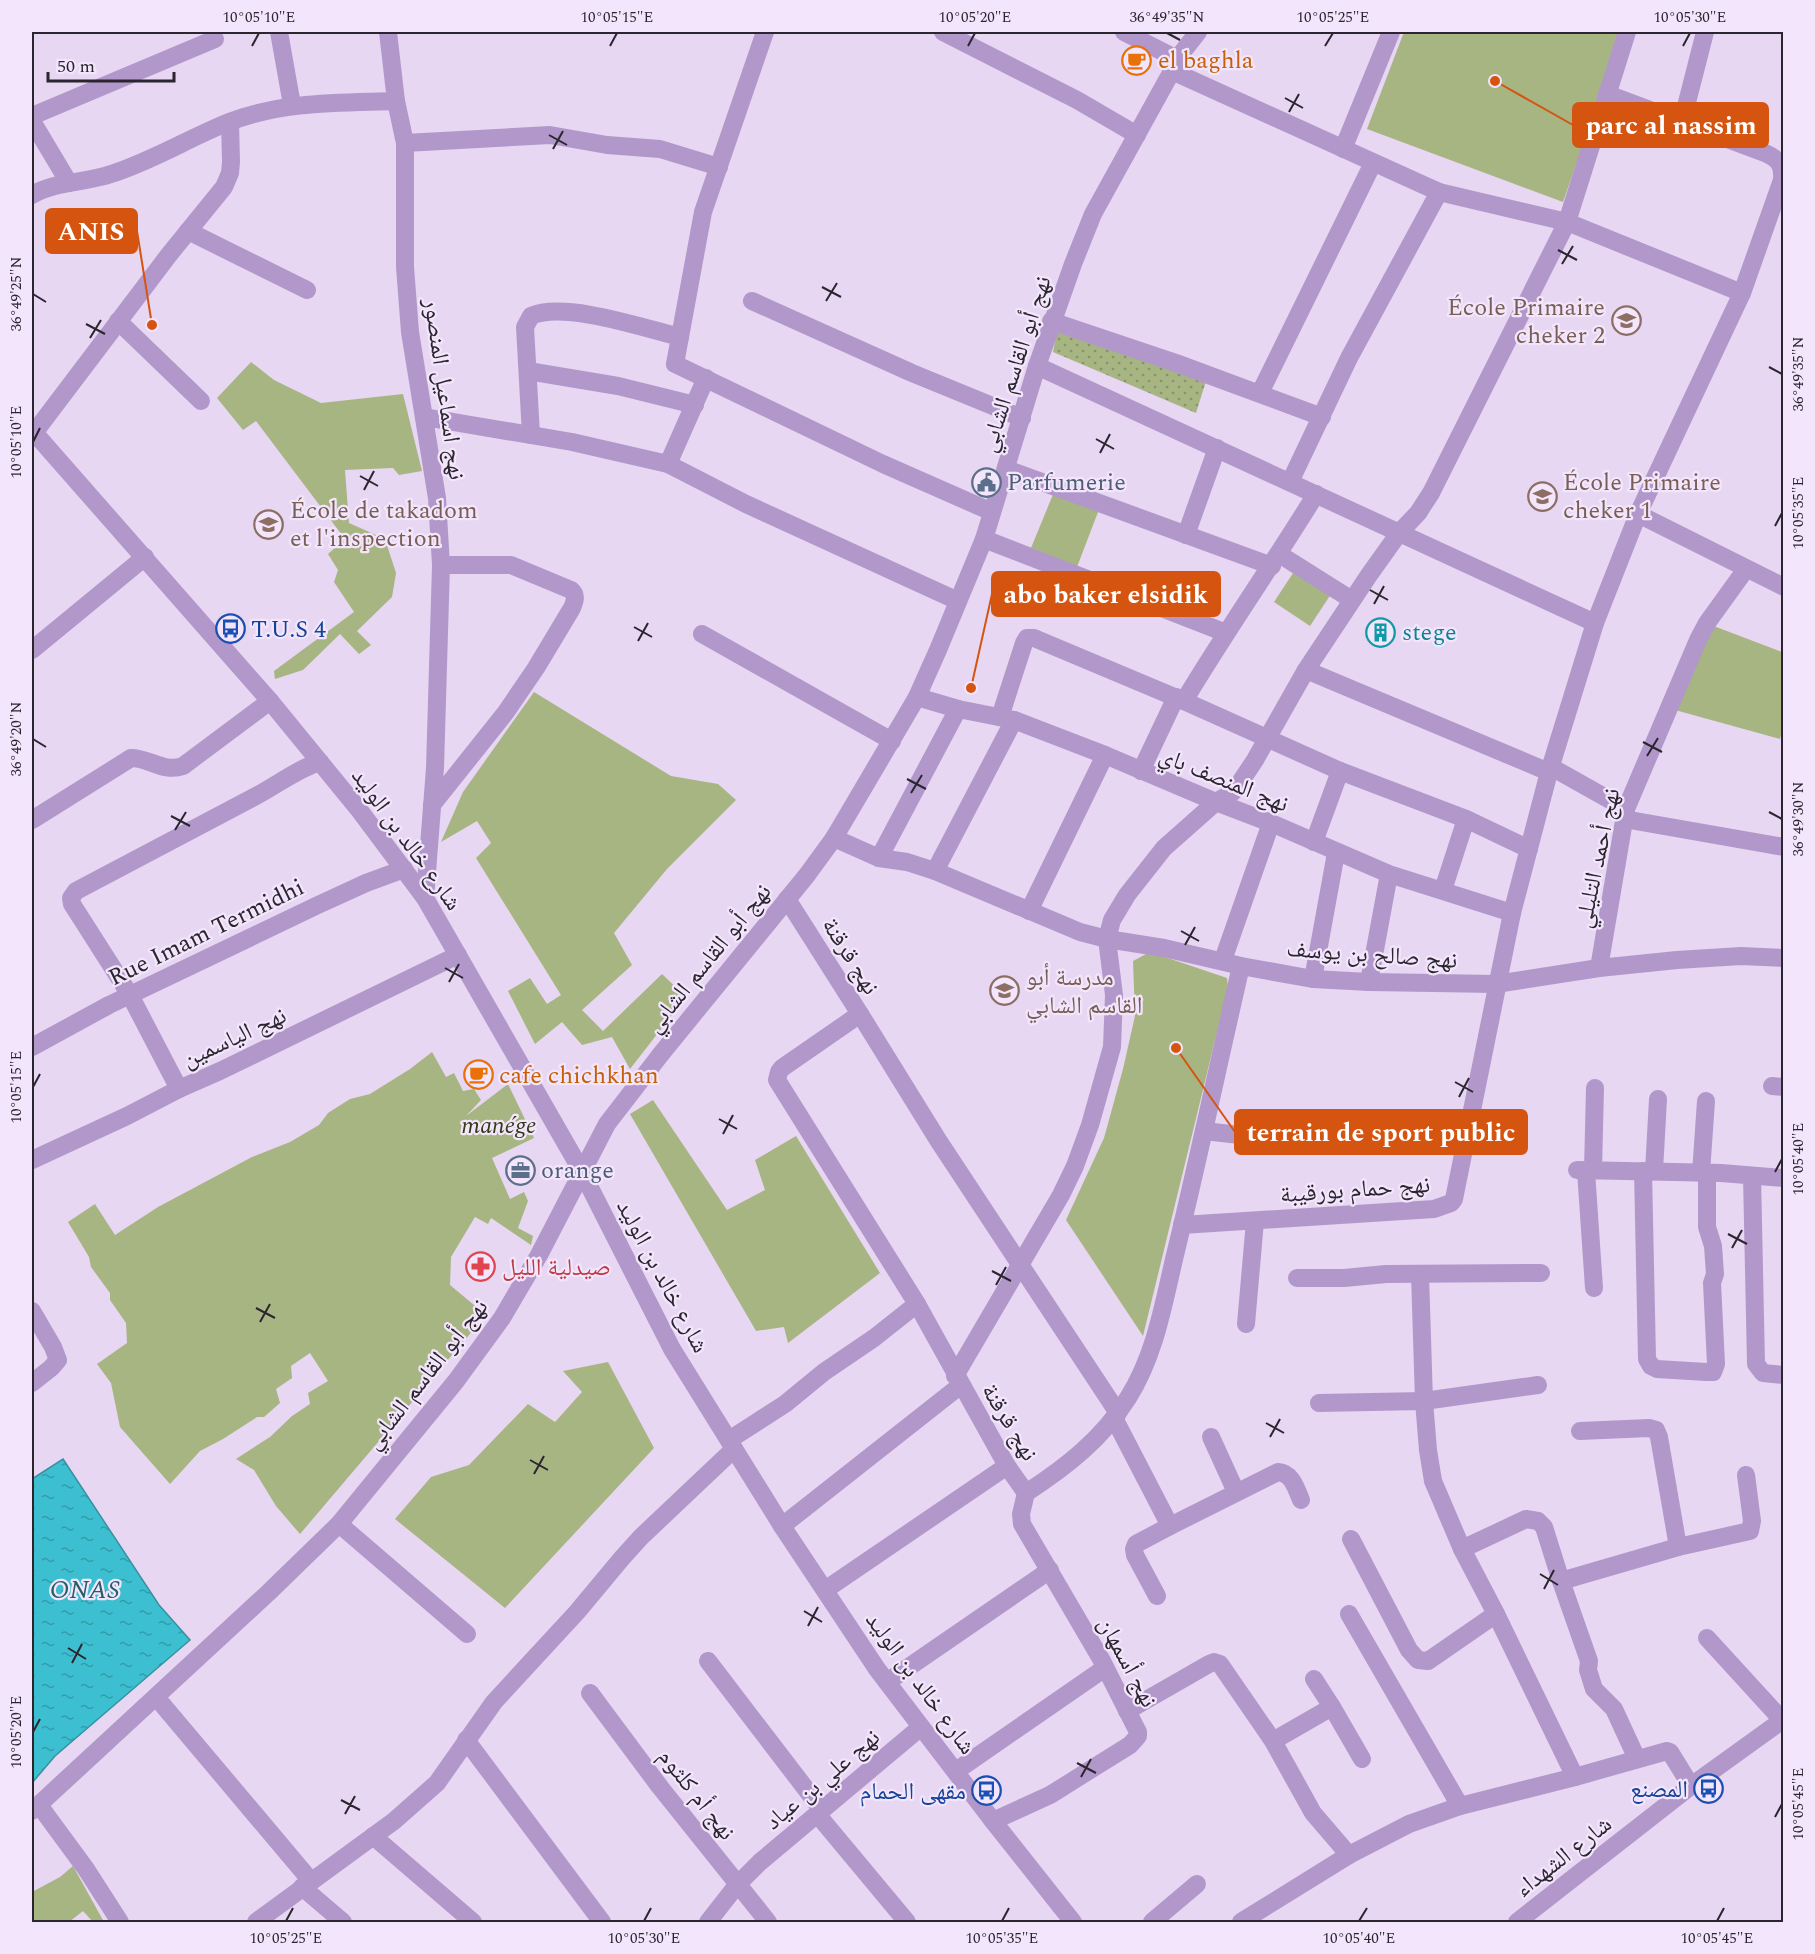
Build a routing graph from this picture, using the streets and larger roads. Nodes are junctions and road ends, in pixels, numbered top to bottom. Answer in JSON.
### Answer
{"nodes":[{"id":1,"x":279,"y":32,"type":"edge"},
{"id":2,"x":388,"y":32,"type":"edge"},
{"id":3,"x":765,"y":32,"type":"edge"},
{"id":4,"x":943,"y":32,"type":"edge"},
{"id":5,"x":1124,"y":32,"type":"edge"},
{"id":6,"x":1198,"y":32,"type":"edge"},
{"id":7,"x":1391,"y":32,"type":"edge"},
{"id":8,"x":1627,"y":32,"type":"edge"},
{"id":9,"x":1705,"y":32,"type":"edge"},
{"id":10,"x":215,"y":39,"type":"dead end"},
{"id":11,"x":1175,"y":65,"type":"junction"},
{"id":12,"x":1606,"y":94,"type":"junction"},
{"id":13,"x":396,"y":101,"type":"junction"},
{"id":14,"x":292,"y":105,"type":"junction"},
{"id":15,"x":32,"y":116,"type":"edge"},
{"id":16,"x":32,"y":121,"type":"edge"},
{"id":17,"x":230,"y":122,"type":"junction"},
{"id":18,"x":1682,"y":122,"type":"junction"},
{"id":19,"x":1137,"y":135,"type":"junction"},
{"id":20,"x":405,"y":143,"type":"junction"},
{"id":21,"x":1343,"y":149,"type":"junction"},
{"id":22,"x":1373,"y":163,"type":"junction"},
{"id":23,"x":719,"y":167,"type":"junction"},
{"id":24,"x":69,"y":183,"type":"junction"},
{"id":25,"x":1439,"y":192,"type":"junction"},
{"id":26,"x":32,"y":195,"type":"edge"},
{"id":27,"x":1567,"y":222,"type":"junction"},
{"id":28,"x":188,"y":231,"type":"junction"},
{"id":29,"x":307,"y":290,"type":"dead end"},
{"id":30,"x":1742,"y":293,"type":"junction"},
{"id":31,"x":752,"y":301,"type":"dead end"},
{"id":32,"x":118,"y":321,"type":"junction"},
{"id":33,"x":1051,"y":321,"type":"junction"},
{"id":34,"x":680,"y":337,"type":"junction"},
{"id":35,"x":1037,"y":366,"type":"junction"},
{"id":36,"x":528,"y":371,"type":"junction"},
{"id":37,"x":706,"y":378,"type":"junction"},
{"id":38,"x":1260,"y":393,"type":"junction"},
{"id":39,"x":201,"y":401,"type":"dead end"},
{"id":40,"x":695,"y":405,"type":"junction"},
{"id":41,"x":424,"y":417,"type":"junction"},
{"id":42,"x":1322,"y":417,"type":"junction"},
{"id":43,"x":1022,"y":418,"type":"junction"},
{"id":44,"x":33,"y":431,"type":"edge"},
{"id":45,"x":531,"y":435,"type":"junction"},
{"id":46,"x":1217,"y":448,"type":"junction"},
{"id":47,"x":668,"y":464,"type":"junction"},
{"id":48,"x":1006,"y":469,"type":"junction"},
{"id":49,"x":1290,"y":482,"type":"junction"},
{"id":50,"x":1316,"y":494,"type":"junction"},
{"id":51,"x":992,"y":512,"type":"junction"},
{"id":52,"x":1638,"y":514,"type":"junction"},
{"id":53,"x":1399,"y":533,"type":"junction"},
{"id":54,"x":1186,"y":535,"type":"junction"},
{"id":55,"x":984,"y":539,"type":"junction"},
{"id":56,"x":145,"y":556,"type":"junction"},
{"id":57,"x":1276,"y":560,"type":"junction"},
{"id":58,"x":441,"y":565,"type":"junction"},
{"id":59,"x":1746,"y":569,"type":"junction"},
{"id":60,"x":1783,"y":586,"type":"edge"},
{"id":61,"x":1352,"y":600,"type":"junction"},
{"id":62,"x":958,"y":601,"type":"junction"},
{"id":63,"x":1595,"y":623,"type":"junction"},
{"id":64,"x":1226,"y":633,"type":"junction"},
{"id":65,"x":702,"y":634,"type":"dead end"},
{"id":66,"x":32,"y":650,"type":"edge"},
{"id":67,"x":1306,"y":670,"type":"junction"},
{"id":68,"x":917,"y":697,"type":"junction"},
{"id":69,"x":1180,"y":699,"type":"junction"},
{"id":70,"x":270,"y":700,"type":"junction"},
{"id":71,"x":958,"y":709,"type":"junction"},
{"id":72,"x":1007,"y":719,"type":"junction"},
{"id":73,"x":1267,"y":738,"type":"junction"},
{"id":74,"x":892,"y":741,"type":"junction"},
{"id":75,"x":1105,"y":755,"type":"junction"},
{"id":76,"x":320,"y":762,"type":"junction"},
{"id":77,"x":1550,"y":769,"type":"junction"},
{"id":78,"x":1141,"y":771,"type":"junction"},
{"id":79,"x":1340,"y":771,"type":"junction"},
{"id":80,"x":1216,"y":802,"type":"junction"},
{"id":81,"x":432,"y":805,"type":"junction"},
{"id":82,"x":1625,"y":814,"type":"junction"},
{"id":83,"x":1466,"y":819,"type":"junction"},
{"id":84,"x":32,"y":820,"type":"edge"},
{"id":85,"x":1271,"y":823,"type":"junction"},
{"id":86,"x":834,"y":838,"type":"junction"},
{"id":87,"x":1314,"y":842,"type":"junction"},
{"id":88,"x":1784,"y":847,"type":"edge"},
{"id":89,"x":1529,"y":849,"type":"junction"},
{"id":90,"x":1336,"y":852,"type":"junction"},
{"id":91,"x":879,"y":858,"type":"junction"},
{"id":92,"x":404,"y":869,"type":"junction"},
{"id":93,"x":935,"y":871,"type":"junction"},
{"id":94,"x":1389,"y":874,"type":"junction"},
{"id":95,"x":1443,"y":890,"type":"junction"},
{"id":96,"x":425,"y":898,"type":"junction"},
{"id":97,"x":787,"y":899,"type":"junction"},
{"id":98,"x":1029,"y":911,"type":"junction"},
{"id":99,"x":1512,"y":913,"type":"junction"},
{"id":100,"x":1107,"y":939,"type":"junction"},
{"id":101,"x":458,"y":956,"type":"junction"},
{"id":102,"x":1784,"y":958,"type":"edge"},
{"id":103,"x":1222,"y":960,"type":"junction"},
{"id":104,"x":1241,"y":966,"type":"junction"},
{"id":105,"x":1599,"y":968,"type":"junction"},
{"id":106,"x":1313,"y":979,"type":"junction"},
{"id":107,"x":1369,"y":982,"type":"junction"},
{"id":108,"x":1496,"y":984,"type":"junction"},
{"id":109,"x":130,"y":995,"type":"junction"},
{"id":110,"x":860,"y":1014,"type":"junction"},
{"id":111,"x":32,"y":1047,"type":"edge"},
{"id":112,"x":1595,"y":1088,"type":"dead end"},
{"id":113,"x":179,"y":1089,"type":"junction"},
{"id":114,"x":1658,"y":1099,"type":"dead end"},
{"id":115,"x":1706,"y":1101,"type":"dead end"},
{"id":116,"x":1394,"y":1120,"type":"dead end"},
{"id":117,"x":1468,"y":1130,"type":"junction"},
{"id":118,"x":1204,"y":1131,"type":"junction"},
{"id":119,"x":1293,"y":1141,"type":"dead end"},
{"id":120,"x":32,"y":1160,"type":"edge"},
{"id":121,"x":581,"y":1170,"type":"junction"},
{"id":122,"x":1585,"y":1170,"type":"junction"},
{"id":123,"x":1649,"y":1171,"type":"junction"},
{"id":124,"x":1704,"y":1173,"type":"junction"},
{"id":125,"x":1752,"y":1176,"type":"junction"},
{"id":126,"x":1784,"y":1178,"type":"edge"},
{"id":127,"x":1255,"y":1221,"type":"junction"},
{"id":128,"x":1182,"y":1225,"type":"junction"},
{"id":129,"x":1020,"y":1265,"type":"junction"},
{"id":130,"x":1541,"y":1273,"type":"dead end"},
{"id":131,"x":1420,"y":1274,"type":"junction"},
{"id":132,"x":1297,"y":1278,"type":"dead end"},
{"id":133,"x":1594,"y":1288,"type":"dead end"},
{"id":134,"x":917,"y":1304,"type":"junction"},
{"id":135,"x":32,"y":1311,"type":"edge"},
{"id":136,"x":1246,"y":1324,"type":"dead end"},
{"id":137,"x":1784,"y":1375,"type":"edge"},
{"id":138,"x":958,"y":1381,"type":"junction"},
{"id":139,"x":32,"y":1383,"type":"edge"},
{"id":140,"x":1538,"y":1385,"type":"dead end"},
{"id":141,"x":1424,"y":1401,"type":"junction"},
{"id":142,"x":1319,"y":1403,"type":"dead end"},
{"id":143,"x":1116,"y":1415,"type":"junction"},
{"id":144,"x":1580,"y":1431,"type":"dead end"},
{"id":145,"x":1211,"y":1437,"type":"dead end"},
{"id":146,"x":732,"y":1444,"type":"junction"},
{"id":147,"x":1007,"y":1466,"type":"junction"},
{"id":148,"x":1746,"y":1475,"type":"dead end"},
{"id":149,"x":1236,"y":1492,"type":"junction"},
{"id":150,"x":1026,"y":1493,"type":"junction"},
{"id":151,"x":1301,"y":1500,"type":"dead end"},
{"id":152,"x":339,"y":1524,"type":"junction"},
{"id":153,"x":782,"y":1526,"type":"junction"},
{"id":154,"x":1170,"y":1526,"type":"junction"},
{"id":155,"x":1351,"y":1539,"type":"dead end"},
{"id":156,"x":1678,"y":1547,"type":"junction"},
{"id":157,"x":1462,"y":1549,"type":"junction"},
{"id":158,"x":1050,"y":1570,"type":"junction"},
{"id":159,"x":1561,"y":1581,"type":"junction"},
{"id":160,"x":825,"y":1590,"type":"junction"},
{"id":161,"x":1157,"y":1596,"type":"dead end"},
{"id":162,"x":1349,"y":1614,"type":"dead end"},
{"id":163,"x":1496,"y":1614,"type":"junction"},
{"id":164,"x":467,"y":1634,"type":"dead end"},
{"id":165,"x":1707,"y":1638,"type":"dead end"},
{"id":166,"x":708,"y":1661,"type":"dead end"},
{"id":167,"x":1105,"y":1668,"type":"junction"},
{"id":168,"x":1314,"y":1679,"type":"dead end"},
{"id":169,"x":887,"y":1682,"type":"junction"},
{"id":170,"x":590,"y":1693,"type":"dead end"},
{"id":171,"x":156,"y":1697,"type":"junction"},
{"id":172,"x":1332,"y":1707,"type":"junction"},
{"id":173,"x":1127,"y":1711,"type":"junction"},
{"id":174,"x":1783,"y":1720,"type":"edge"},
{"id":175,"x":921,"y":1727,"type":"junction"},
{"id":176,"x":466,"y":1740,"type":"junction"},
{"id":177,"x":1273,"y":1741,"type":"junction"},
{"id":178,"x":1362,"y":1759,"type":"dead end"},
{"id":179,"x":1637,"y":1760,"type":"junction"},
{"id":180,"x":956,"y":1771,"type":"junction"},
{"id":181,"x":1575,"y":1777,"type":"junction"},
{"id":182,"x":1691,"y":1786,"type":"junction"},
{"id":183,"x":1460,"y":1806,"type":"junction"},
{"id":184,"x":35,"y":1808,"type":"edge"},
{"id":185,"x":819,"y":1812,"type":"junction"},
{"id":186,"x":993,"y":1821,"type":"junction"},
{"id":187,"x":373,"y":1836,"type":"junction"},
{"id":188,"x":1349,"y":1855,"type":"junction"},
{"id":189,"x":307,"y":1884,"type":"junction"},
{"id":190,"x":737,"y":1884,"type":"junction"},
{"id":191,"x":1197,"y":1884,"type":"dead end"},
{"id":192,"x":120,"y":1923,"type":"edge"},
{"id":193,"x":256,"y":1923,"type":"edge"},
{"id":194,"x":343,"y":1923,"type":"edge"},
{"id":195,"x":473,"y":1923,"type":"edge"},
{"id":196,"x":602,"y":1923,"type":"edge"},
{"id":197,"x":708,"y":1923,"type":"edge"},
{"id":198,"x":768,"y":1923,"type":"edge"},
{"id":199,"x":907,"y":1923,"type":"edge"},
{"id":200,"x":1073,"y":1923,"type":"edge"},
{"id":201,"x":1152,"y":1923,"type":"edge"},
{"id":202,"x":1241,"y":1923,"type":"edge"},
{"id":203,"x":1517,"y":1923,"type":"edge"}],
"edges":[{"from":1,"to":14,"type":"street"},
{"from":2,"to":13,"type":"street","name":"نهج اسماعيل المنصور"},
{"from":3,"to":23,"type":"street"},
{"from":4,"to":19,"type":"street"},
{"from":5,"to":11,"type":"street"},
{"from":6,"to":11,"type":"street","name":"نهج أبو القاسم الشابي"},
{"from":7,"to":21,"type":"street"},
{"from":8,"to":12,"type":"street"},
{"from":9,"to":18,"type":"street"},
{"from":10,"to":15,"type":"street"},
{"from":11,"to":19,"type":"street","name":"نهج أبو القاسم الشابي"},
{"from":11,"to":21,"type":"street"},
{"from":12,"to":18,"type":"street"},
{"from":12,"to":27,"type":"street"},
{"from":13,"to":14,"type":"street"},
{"from":13,"to":20,"type":"street","name":"نهج اسماعيل المنصور"},
{"from":14,"to":17,"type":"street"},
{"from":16,"to":24,"type":"street"},
{"from":17,"to":24,"type":"street"},
{"from":17,"to":28,"type":"street"},
{"from":18,"to":30,"type":"street","name":"نهج حمام بورقيبة"},
{"from":19,"to":33,"type":"street","name":"نهج أبو القاسم الشابي"},
{"from":20,"to":23,"type":"street"},
{"from":20,"to":41,"type":"street","name":"نهج اسماعيل المنصور"},
{"from":21,"to":22,"type":"street"},
{"from":22,"to":25,"type":"street"},
{"from":22,"to":38,"type":"street"},
{"from":23,"to":34,"type":"street"},
{"from":24,"to":26,"type":"street"},
{"from":25,"to":27,"type":"street"},
{"from":25,"to":42,"type":"street"},
{"from":27,"to":30,"type":"street"},
{"from":27,"to":53,"type":"street"},
{"from":28,"to":29,"type":"street"},
{"from":28,"to":32,"type":"street"},
{"from":30,"to":52,"type":"street","name":"نهج حمام بورقيبة"},
{"from":31,"to":43,"type":"street"},
{"from":32,"to":39,"type":"street"},
{"from":32,"to":44,"type":"street"},
{"from":33,"to":35,"type":"street","name":"نهج أبو القاسم الشابي"},
{"from":33,"to":38,"type":"street"},
{"from":34,"to":36,"type":"street"},
{"from":34,"to":37,"type":"street"},
{"from":35,"to":43,"type":"street","name":"نهج أبو القاسم الشابي"},
{"from":35,"to":46,"type":"street"},
{"from":36,"to":40,"type":"street"},
{"from":36,"to":45,"type":"street"},
{"from":37,"to":40,"type":"street"},
{"from":37,"to":51,"type":"street"},
{"from":38,"to":42,"type":"street"},
{"from":40,"to":47,"type":"street"},
{"from":41,"to":45,"type":"street"},
{"from":41,"to":58,"type":"street","name":"نهج اسماعيل المنصور"},
{"from":42,"to":49,"type":"street"},
{"from":43,"to":48,"type":"street","name":"نهج أبو القاسم الشابي"},
{"from":44,"to":56,"type":"street","name":"شارع خالد بن الوليد"},
{"from":45,"to":47,"type":"street"},
{"from":46,"to":49,"type":"street"},
{"from":46,"to":54,"type":"street"},
{"from":47,"to":62,"type":"street"},
{"from":48,"to":51,"type":"street","name":"نهج أبو القاسم الشابي"},
{"from":48,"to":54,"type":"street"},
{"from":49,"to":50,"type":"street"},
{"from":50,"to":53,"type":"street"},
{"from":50,"to":57,"type":"street"},
{"from":51,"to":55,"type":"street","name":"نهج أبو القاسم الشابي"},
{"from":52,"to":59,"type":"street"},
{"from":52,"to":63,"type":"street","name":"نهج حمام بورقيبة"},
{"from":53,"to":61,"type":"street"},
{"from":53,"to":63,"type":"street"},
{"from":54,"to":57,"type":"street"},
{"from":55,"to":62,"type":"street","name":"نهج أبو القاسم الشابي"},
{"from":55,"to":64,"type":"street"},
{"from":56,"to":66,"type":"street"},
{"from":56,"to":70,"type":"street","name":"شارع خالد بن الوليد"},
{"from":57,"to":61,"type":"street"},
{"from":57,"to":64,"type":"street"},
{"from":58,"to":81,"type":"street","name":"نهج اسماعيل المنصور"},
{"from":58,"to":81,"type":"street"},
{"from":59,"to":60,"type":"street"},
{"from":59,"to":82,"type":"street","name":"نهج أحمد التليلي"},
{"from":61,"to":67,"type":"street"},
{"from":62,"to":68,"type":"street","name":"نهج أبو القاسم الشابي"},
{"from":63,"to":77,"type":"street","name":"نهج حمام بورقيبة"},
{"from":64,"to":69,"type":"street"},
{"from":65,"to":74,"type":"street"},
{"from":67,"to":73,"type":"street"},
{"from":67,"to":77,"type":"street"},
{"from":68,"to":71,"type":"street","name":"نهج المنصف باي"},
{"from":68,"to":74,"type":"street","name":"نهج أبو القاسم الشابي"},
{"from":69,"to":72,"type":"street"},
{"from":69,"to":73,"type":"street"},
{"from":69,"to":78,"type":"street"},
{"from":70,"to":76,"type":"street","name":"شارع خالد بن الوليد"},
{"from":70,"to":84,"type":"street"},
{"from":71,"to":72,"type":"street","name":"نهج المنصف باي"},
{"from":71,"to":91,"type":"street"},
{"from":72,"to":75,"type":"street","name":"نهج المنصف باي"},
{"from":72,"to":93,"type":"street"},
{"from":73,"to":79,"type":"street"},
{"from":73,"to":80,"type":"street"},
{"from":74,"to":86,"type":"street","name":"نهج أبو القاسم الشابي"},
{"from":75,"to":78,"type":"street","name":"نهج المنصف باي"},
{"from":75,"to":98,"type":"street"},
{"from":76,"to":92,"type":"street","name":"شارع خالد بن الوليد"},
{"from":76,"to":109,"type":"street"},
{"from":77,"to":82,"type":"street"},
{"from":77,"to":89,"type":"street","name":"نهج حمام بورقيبة"},
{"from":78,"to":80,"type":"street","name":"نهج المنصف باي"},
{"from":79,"to":83,"type":"street"},
{"from":79,"to":87,"type":"street"},
{"from":80,"to":85,"type":"street","name":"نهج المنصف باي"},
{"from":80,"to":100,"type":"street"},
{"from":81,"to":96,"type":"street","name":"نهج اسماعيل المنصور"},
{"from":82,"to":88,"type":"street"},
{"from":82,"to":105,"type":"street","name":"نهج أحمد التليلي"},
{"from":83,"to":89,"type":"street"},
{"from":83,"to":95,"type":"street"},
{"from":85,"to":87,"type":"street","name":"نهج المنصف باي"},
{"from":85,"to":103,"type":"street"},
{"from":86,"to":91,"type":"street","name":"نهج صالح بن يوسف"},
{"from":86,"to":97,"type":"street","name":"نهج أبو القاسم الشابي"},
{"from":87,"to":90,"type":"street","name":"نهج المنصف باي"},
{"from":89,"to":99,"type":"street","name":"نهج حمام بورقيبة"},
{"from":90,"to":94,"type":"street","name":"نهج المنصف باي"},
{"from":90,"to":106,"type":"street"},
{"from":91,"to":93,"type":"street","name":"نهج صالح بن يوسف"},
{"from":92,"to":96,"type":"street","name":"شارع خالد بن الوليد"},
{"from":92,"to":109,"type":"street","name":"Rue Imam Termidhi"},
{"from":93,"to":98,"type":"street","name":"نهج صالح بن يوسف"},
{"from":94,"to":95,"type":"street","name":"نهج المنصف باي"},
{"from":94,"to":107,"type":"street"},
{"from":95,"to":99,"type":"street","name":"نهج المنصف باي"},
{"from":96,"to":101,"type":"street","name":"شارع خالد بن الوليد"},
{"from":97,"to":110,"type":"street","name":"نهج قرقنة"},
{"from":97,"to":121,"type":"street","name":"نهج أبو القاسم الشابي"},
{"from":98,"to":100,"type":"street","name":"نهج صالح بن يوسف"},
{"from":99,"to":108,"type":"street","name":"نهج حمام بورقيبة"},
{"from":100,"to":103,"type":"street","name":"نهج صالح بن يوسف"},
{"from":100,"to":129,"type":"street"},
{"from":101,"to":113,"type":"street","name":"نهج الياسمين"},
{"from":101,"to":121,"type":"street","name":"شارع خالد بن الوليد"},
{"from":102,"to":105,"type":"street","name":"نهج صالح بن يوسف"},
{"from":103,"to":104,"type":"street","name":"نهج صالح بن يوسف"},
{"from":104,"to":106,"type":"street","name":"نهج صالح بن يوسف"},
{"from":104,"to":118,"type":"street","name":"نهج قرقنة"},
{"from":105,"to":108,"type":"street","name":"نهج صالح بن يوسف"},
{"from":106,"to":107,"type":"street","name":"نهج صالح بن يوسف"},
{"from":107,"to":108,"type":"street","name":"نهج صالح بن يوسف"},
{"from":108,"to":117,"type":"street","name":"نهج حمام بورقيبة"},
{"from":109,"to":111,"type":"street","name":"Rue Imam Termidhi"},
{"from":109,"to":113,"type":"street"},
{"from":110,"to":129,"type":"street"},
{"from":110,"to":134,"type":"street","name":"نهج قرقنة"},
{"from":112,"to":122,"type":"street"},
{"from":113,"to":120,"type":"street","name":"نهج الياسمين"},
{"from":114,"to":123,"type":"street"},
{"from":115,"to":124,"type":"street"},
{"from":116,"to":117,"type":"street"},
{"from":117,"to":127,"type":"street","name":"نهج حمام بورقيبة"},
{"from":118,"to":119,"type":"street"},
{"from":118,"to":128,"type":"street","name":"نهج قرقنة"},
{"from":121,"to":146,"type":"street","name":"شارع خالد بن الوليد"},
{"from":121,"to":152,"type":"street","name":"نهج أبو القاسم الشابي"},
{"from":122,"to":123,"type":"street"},
{"from":122,"to":133,"type":"street"},
{"from":123,"to":124,"type":"street"},
{"from":123,"to":124,"type":"street"},
{"from":124,"to":125,"type":"street"},
{"from":125,"to":126,"type":"street"},
{"from":125,"to":137,"type":"street"},
{"from":127,"to":128,"type":"street","name":"نهج حمام بورقيبة"},
{"from":127,"to":136,"type":"street"},
{"from":128,"to":143,"type":"street","name":"نهج قرقنة"},
{"from":129,"to":138,"type":"street"},
{"from":129,"to":143,"type":"street"},
{"from":130,"to":131,"type":"street"},
{"from":131,"to":132,"type":"street"},
{"from":131,"to":141,"type":"street"},
{"from":134,"to":138,"type":"street","name":"نهج قرقنة"},
{"from":134,"to":146,"type":"street"},
{"from":135,"to":139,"type":"street"},
{"from":138,"to":147,"type":"street","name":"نهج قرقنة"},
{"from":138,"to":153,"type":"street"},
{"from":140,"to":141,"type":"street"},
{"from":141,"to":142,"type":"street"},
{"from":141,"to":157,"type":"street"},
{"from":143,"to":150,"type":"street","name":"نهج قرقنة"},
{"from":143,"to":154,"type":"street"},
{"from":144,"to":156,"type":"street"},
{"from":145,"to":149,"type":"street"},
{"from":146,"to":153,"type":"street","name":"شارع خالد بن الوليد"},
{"from":146,"to":176,"type":"street"},
{"from":147,"to":150,"type":"street","name":"نهج قرقنة"},
{"from":147,"to":160,"type":"street"},
{"from":148,"to":156,"type":"street"},
{"from":149,"to":151,"type":"street"},
{"from":149,"to":154,"type":"street"},
{"from":150,"to":158,"type":"street","name":"نهج أسمهان"},
{"from":152,"to":164,"type":"street"},
{"from":152,"to":171,"type":"street","name":"نهج أبو القاسم الشابي"},
{"from":153,"to":160,"type":"street","name":"شارع خالد بن الوليد"},
{"from":154,"to":161,"type":"street"},
{"from":155,"to":163,"type":"street"},
{"from":156,"to":159,"type":"street"},
{"from":157,"to":159,"type":"street"},
{"from":157,"to":163,"type":"street"},
{"from":158,"to":167,"type":"street","name":"نهج أسمهان"},
{"from":158,"to":169,"type":"street"},
{"from":159,"to":179,"type":"street"},
{"from":160,"to":169,"type":"street","name":"شارع خالد بن الوليد"},
{"from":162,"to":183,"type":"street"},
{"from":163,"to":181,"type":"street"},
{"from":165,"to":174,"type":"street"},
{"from":166,"to":185,"type":"street"},
{"from":167,"to":173,"type":"street","name":"نهج أسمهان"},
{"from":167,"to":180,"type":"street"},
{"from":168,"to":172,"type":"street"},
{"from":169,"to":175,"type":"street","name":"شارع خالد بن الوليد"},
{"from":170,"to":190,"type":"street","name":"نهج أم كلثوم"},
{"from":171,"to":184,"type":"street","name":"نهج أبو القاسم الشابي"},
{"from":171,"to":189,"type":"street"},
{"from":172,"to":177,"type":"street"},
{"from":172,"to":178,"type":"street"},
{"from":173,"to":177,"type":"street"},
{"from":173,"to":186,"type":"street","name":"نهج أسمهان"},
{"from":174,"to":182,"type":"street","name":"شارع الشهداء"},
{"from":175,"to":180,"type":"street","name":"شارع خالد بن الوليد"},
{"from":175,"to":185,"type":"street","name":"نهج علي بن عياد"},
{"from":176,"to":187,"type":"street"},
{"from":176,"to":196,"type":"street"},
{"from":177,"to":188,"type":"street"},
{"from":179,"to":181,"type":"street"},
{"from":179,"to":182,"type":"street"},
{"from":180,"to":186,"type":"street","name":"شارع خالد بن الوليد"},
{"from":181,"to":183,"type":"street"},
{"from":182,"to":203,"type":"street","name":"شارع الشهداء"},
{"from":183,"to":188,"type":"street"},
{"from":184,"to":192,"type":"street"},
{"from":185,"to":190,"type":"street","name":"نهج علي بن عياد"},
{"from":185,"to":199,"type":"street"},
{"from":186,"to":200,"type":"street","name":"شارع خالد بن الوليد"},
{"from":187,"to":189,"type":"street"},
{"from":187,"to":195,"type":"street"},
{"from":188,"to":202,"type":"street"},
{"from":189,"to":193,"type":"street"},
{"from":189,"to":194,"type":"street"},
{"from":190,"to":197,"type":"street","name":"نهج علي بن عياد"},
{"from":190,"to":198,"type":"street","name":"نهج أم كلثوم"},
{"from":191,"to":201,"type":"street"}]}
